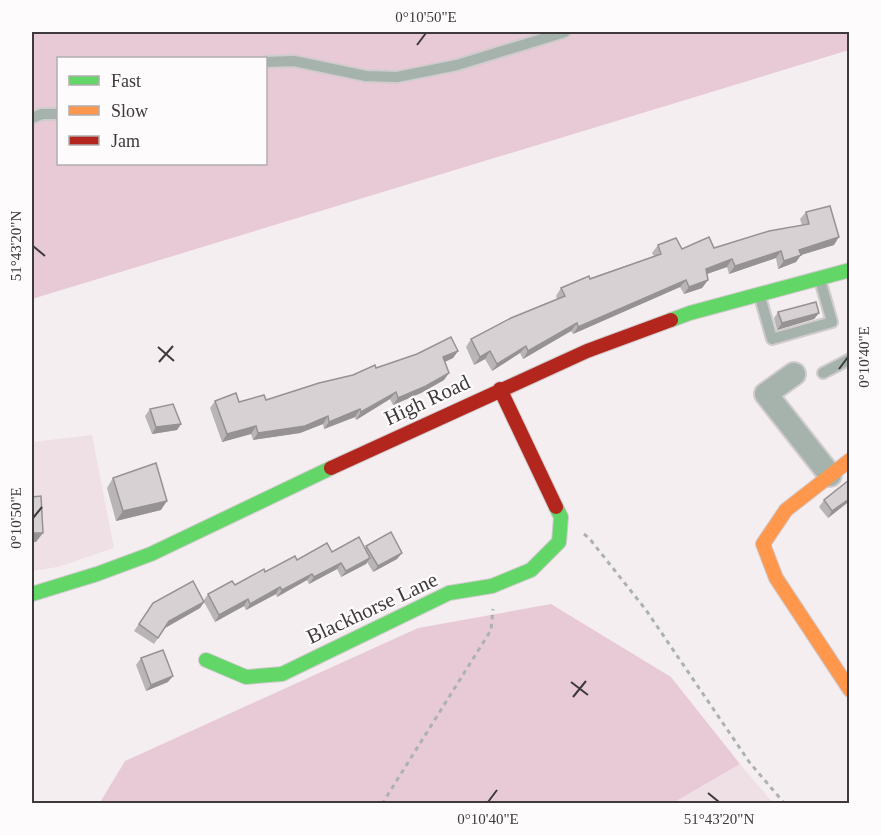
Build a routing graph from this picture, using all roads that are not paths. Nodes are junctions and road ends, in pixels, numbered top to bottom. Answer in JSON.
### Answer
{"nodes":[{"id":1,"x":566,"y":32,"type":"edge"},
{"id":2,"x":267,"y":62,"type":"edge"},
{"id":3,"x":57,"y":114,"type":"edge"},
{"id":4,"x":32,"y":118,"type":"edge"},
{"id":5,"x":849,"y":270,"type":"edge"},
{"id":6,"x":820,"y":277,"type":"junction"},
{"id":7,"x":759,"y":293,"type":"junction"},
{"id":8,"x":849,"y":359,"type":"edge"},
{"id":9,"x":823,"y":373,"type":"dead end"},
{"id":10,"x":794,"y":374,"type":"dead end"},
{"id":11,"x":500,"y":389,"type":"junction"},
{"id":12,"x":849,"y":460,"type":"edge"},
{"id":13,"x":830,"y":476,"type":"junction"},
{"id":14,"x":32,"y":594,"type":"edge"},
{"id":15,"x":206,"y":660,"type":"dead end"},
{"id":16,"x":849,"y":690,"type":"edge"}],
"edges":[{"from":1,"to":2,"type":"lane"},
{"from":3,"to":4,"type":"lane"},
{"from":5,"to":6,"type":"main road","name":"High Road"},
{"from":6,"to":7,"type":"main road","name":"High Road"},
{"from":6,"to":7,"type":"lane"},
{"from":7,"to":11,"type":"main road","name":"High Road"},
{"from":8,"to":9,"type":"lane"},
{"from":10,"to":13,"type":"street"},
{"from":11,"to":14,"type":"main road","name":"High Road"},
{"from":11,"to":15,"type":"main road","name":"Blackhorse Lane"},
{"from":12,"to":13,"type":"main road"},
{"from":13,"to":16,"type":"main road"}]}
